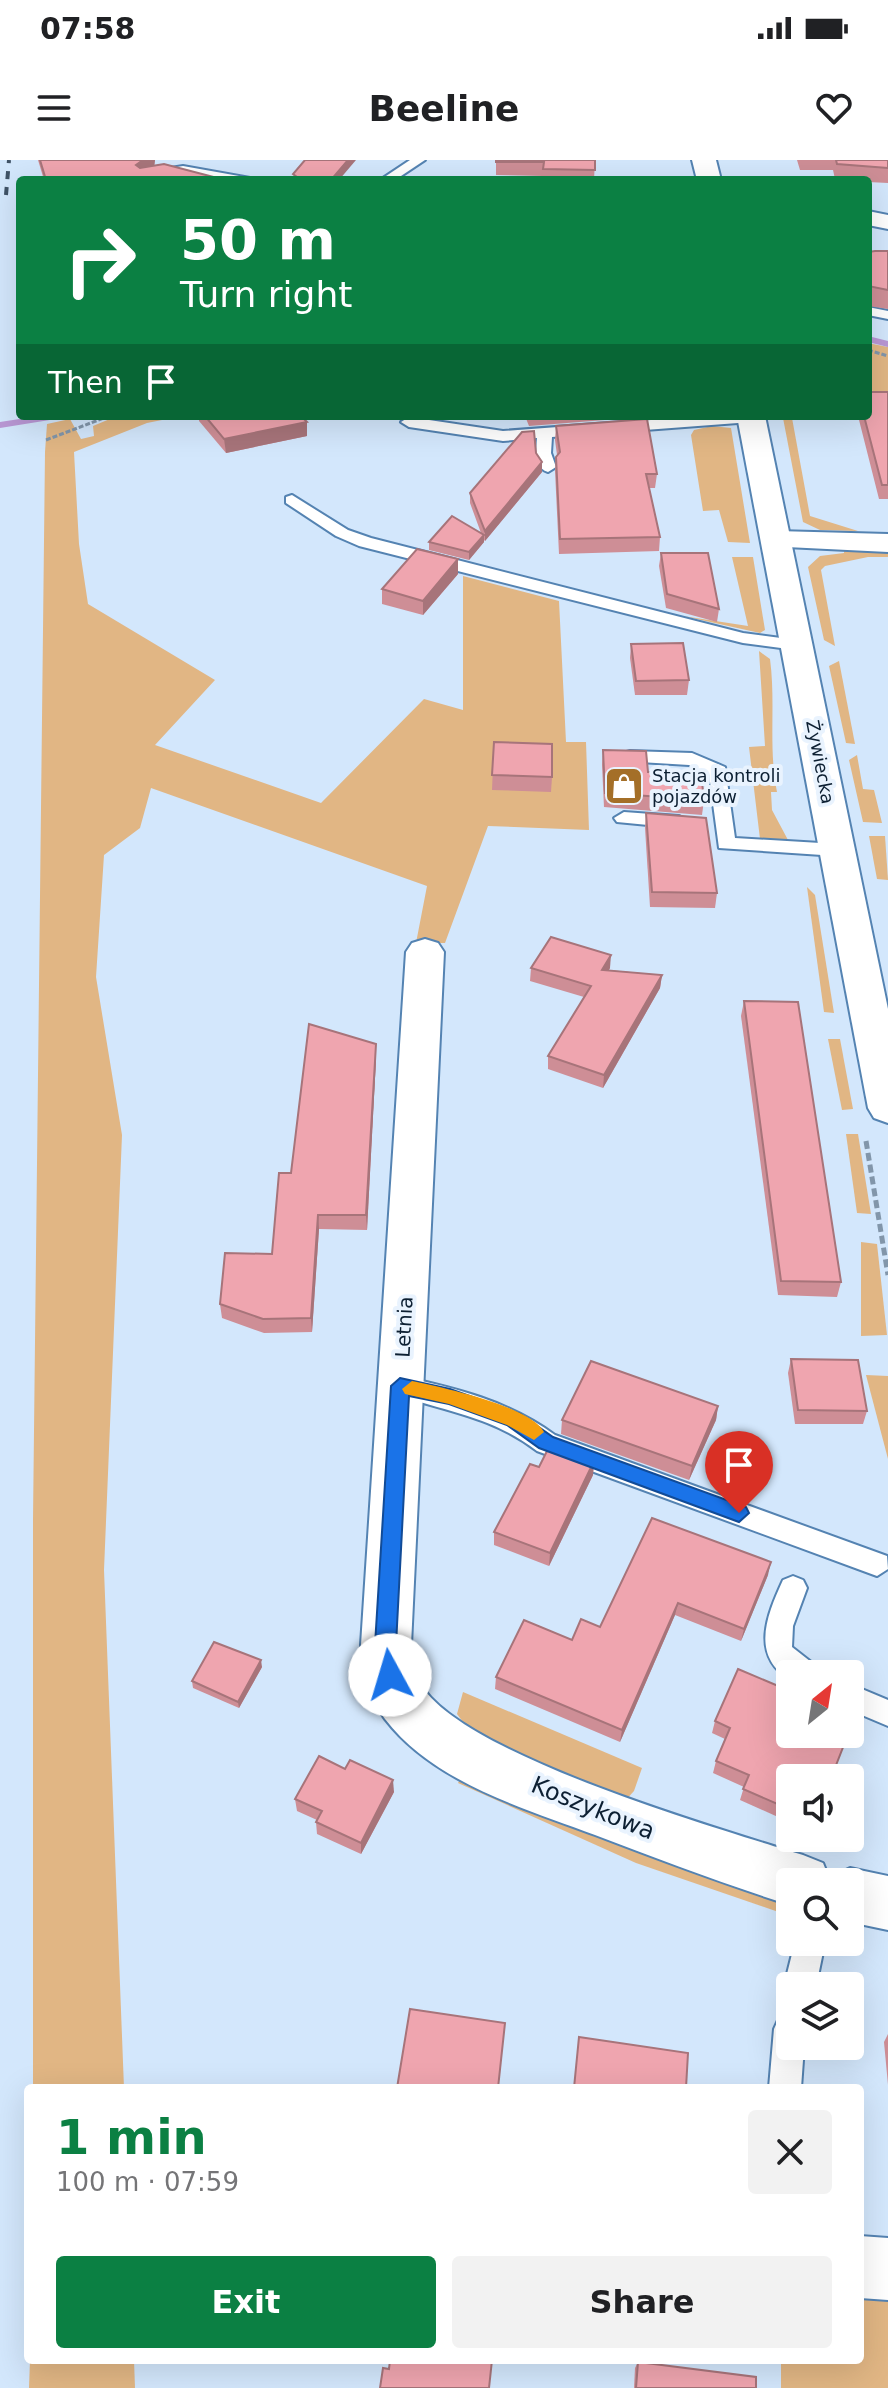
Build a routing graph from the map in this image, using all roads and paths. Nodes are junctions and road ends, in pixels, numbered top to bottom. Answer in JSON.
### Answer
{"nodes":[{"id":1,"x":419,"y":160,"type":"edge"},
{"id":2,"x":154,"y":176,"type":"edge"},
{"id":3,"x":224,"y":176,"type":"edge"},
{"id":4,"x":393,"y":176,"type":"edge"},
{"id":5,"x":98,"y":420,"type":"edge"},
{"id":6,"x":682,"y":420,"type":"edge"},
{"id":7,"x":700,"y":420,"type":"edge"},
{"id":8,"x":752,"y":420,"type":"edge"},
{"id":9,"x":409,"y":422,"type":"dead end"},
{"id":10,"x":682,"y":431,"type":"dead end"},
{"id":11,"x":545,"y":433,"type":"junction"},
{"id":12,"x":46,"y":440,"type":"dead end"},
{"id":13,"x":548,"y":467,"type":"dead end"},
{"id":14,"x":292,"y":500,"type":"dead end"},
{"id":15,"x":777,"y":540,"type":"junction"},
{"id":16,"x":888,"y":543,"type":"edge"},
{"id":17,"x":796,"y":645,"type":"junction"},
{"id":18,"x":630,"y":757,"type":"edge"},
{"id":19,"x":624,"y":818,"type":"edge"},
{"id":20,"x":710,"y":825,"type":"junction"},
{"id":21,"x":837,"y":850,"type":"junction"},
{"id":22,"x":425,"y":952,"type":"dead end"},
{"id":23,"x":888,"y":1108,"type":"edge"},
{"id":24,"x":400,"y":1386,"type":"junction"},
{"id":25,"x":877,"y":1564,"type":"dead end"},
{"id":26,"x":793,"y":1588,"type":"dead end"},
{"id":27,"x":784,"y":1660,"type":"edge"},
{"id":28,"x":402,"y":1700,"type":"joint"},
{"id":29,"x":864,"y":1703,"type":"edge"},
{"id":30,"x":888,"y":1713,"type":"edge"},
{"id":31,"x":776,"y":1873,"type":"edge"},
{"id":32,"x":864,"y":1898,"type":"edge"},
{"id":33,"x":888,"y":1903,"type":"edge"},
{"id":34,"x":787,"y":2060,"type":"edge"},
{"id":35,"x":785,"y":2084,"type":"edge"},
{"id":36,"x":864,"y":2267,"type":"edge"},
{"id":37,"x":888,"y":2269,"type":"edge"}],
"edges":[{"from":1,"to":4,"type":"lane"},
{"from":2,"to":3,"type":"lane"},
{"from":5,"to":12,"type":"path"},
{"from":6,"to":11,"type":"lane"},
{"from":7,"to":10,"type":"lane"},
{"from":8,"to":15,"type":"street","name":"Żywiecka"},
{"from":9,"to":11,"type":"lane"},
{"from":11,"to":13,"type":"lane"},
{"from":14,"to":17,"type":"lane"},
{"from":15,"to":16,"type":"street"},
{"from":15,"to":17,"type":"street","name":"Żywiecka"},
{"from":17,"to":21,"type":"street","name":"Żywiecka"},
{"from":18,"to":20,"type":"lane"},
{"from":19,"to":20,"type":"lane"},
{"from":20,"to":21,"type":"lane"},
{"from":21,"to":23,"type":"street","name":"Żywiecka"},
{"from":22,"to":24,"type":"street","name":"Letnia"},
{"from":24,"to":25,"type":"lane"},
{"from":24,"to":28,"type":"street","name":"Letnia"},
{"from":26,"to":27,"type":"lane"},
{"from":28,"to":31,"type":"street","name":"Koszykowa"},
{"from":29,"to":30,"type":"lane"},
{"from":32,"to":33,"type":"street"},
{"from":34,"to":35,"type":"lane"},
{"from":36,"to":37,"type":"street"}]}
